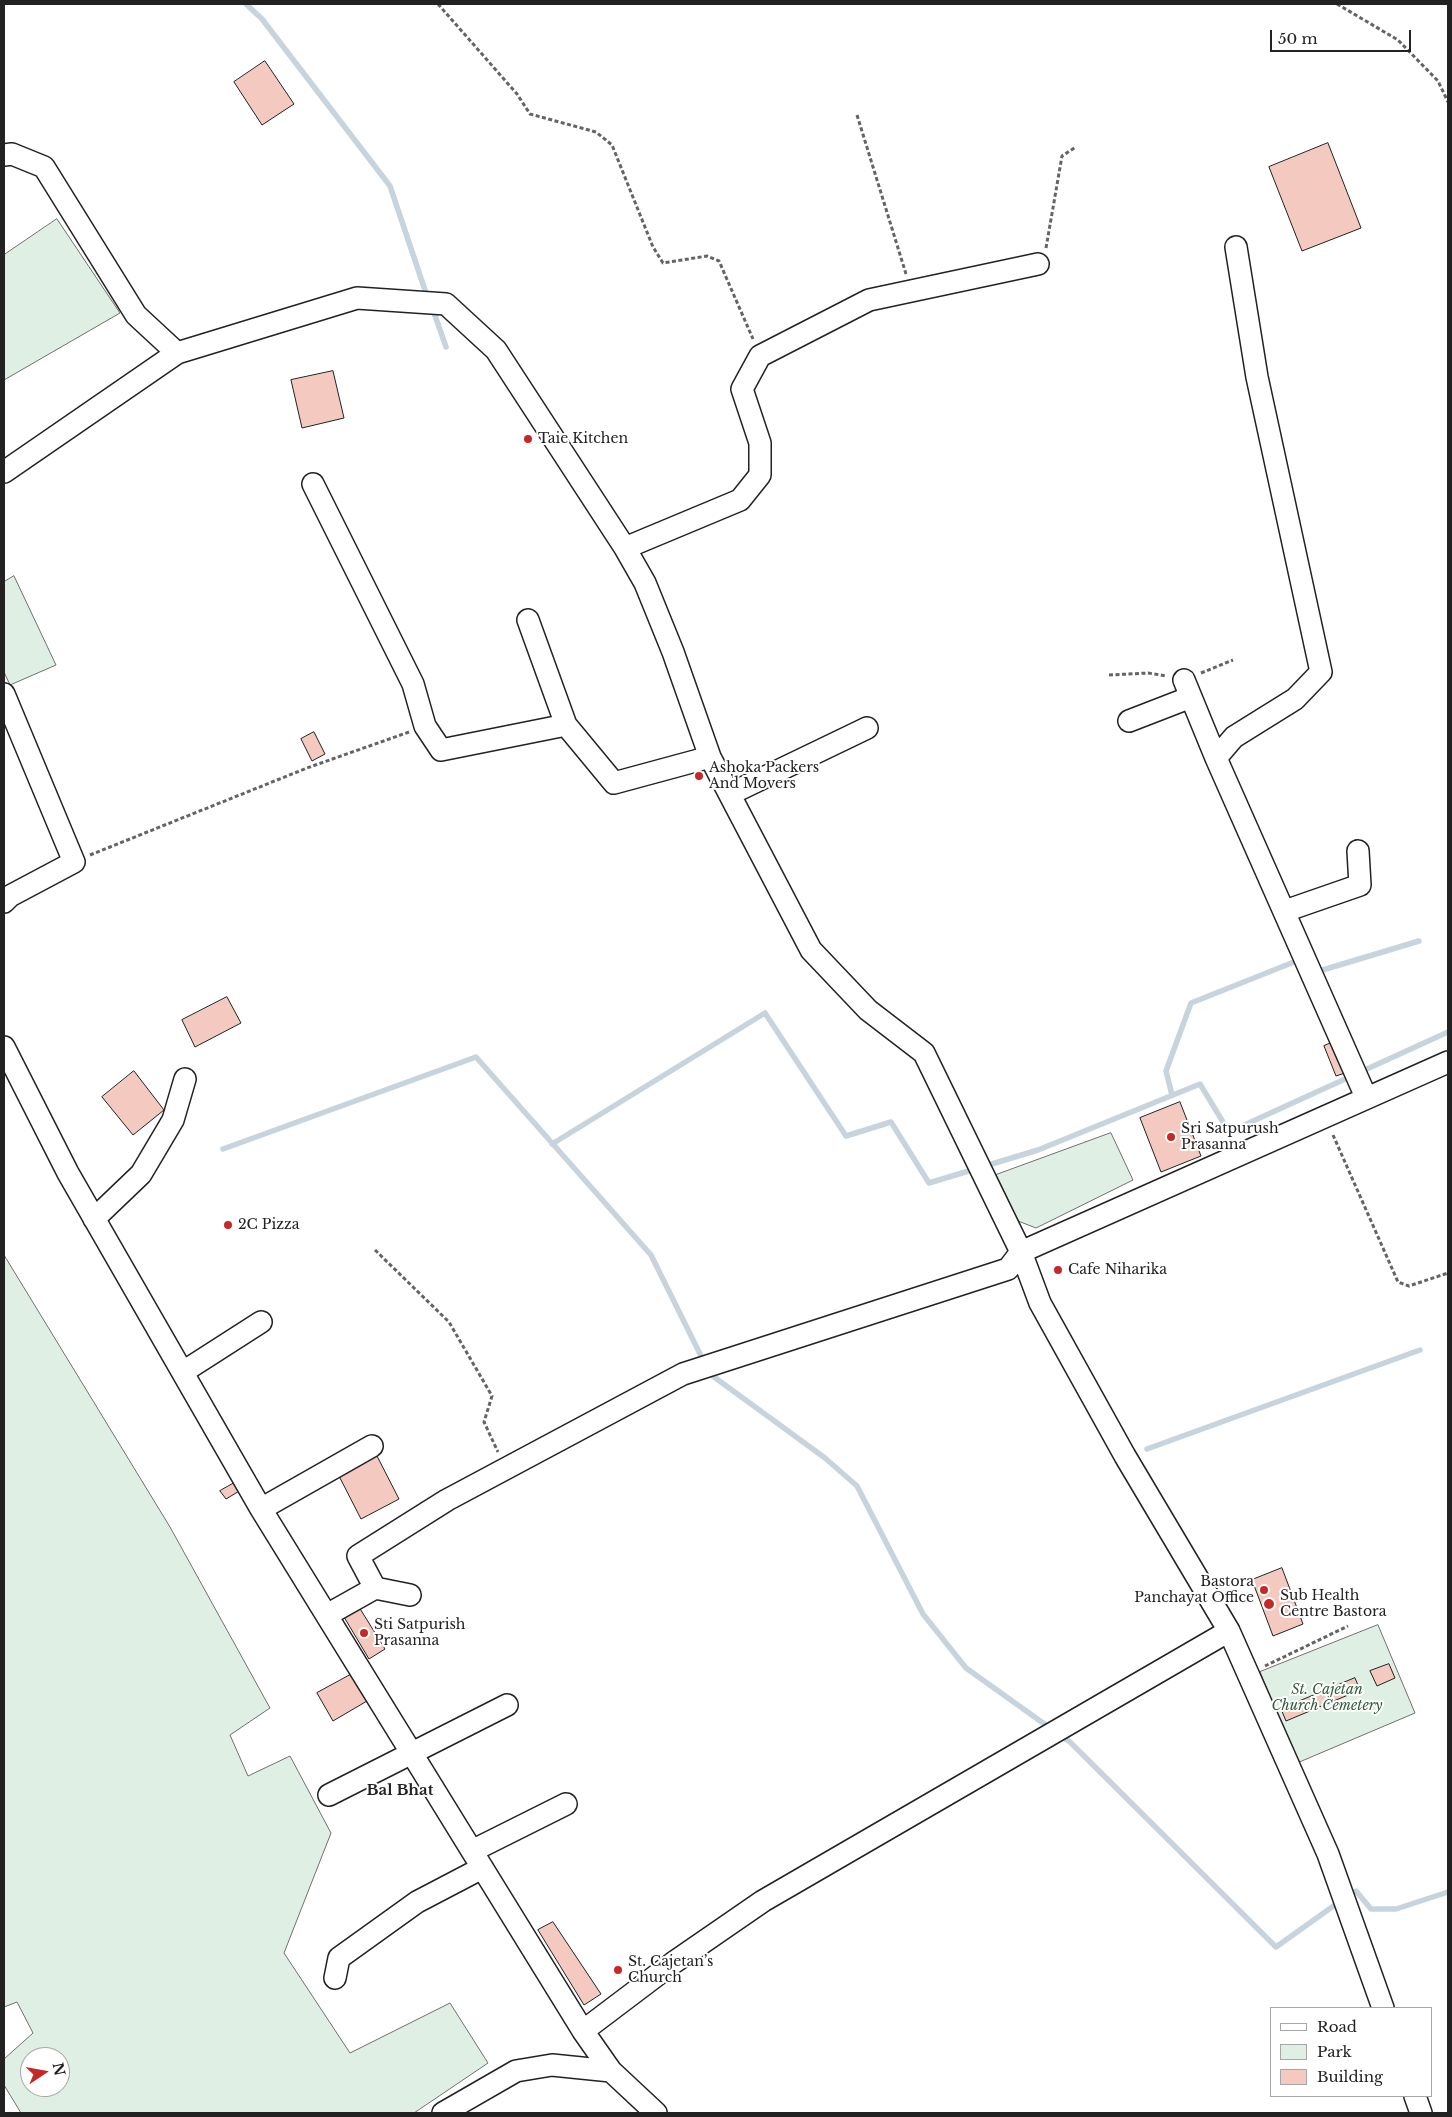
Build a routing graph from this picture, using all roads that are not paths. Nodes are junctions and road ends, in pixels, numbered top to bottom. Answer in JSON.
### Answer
{"nodes":[{"id":1,"x":4,"y":155,"type":"edge"},
{"id":2,"x":1236,"y":247,"type":"dead end"},
{"id":3,"x":1038,"y":264,"type":"road end"},
{"id":4,"x":177,"y":353,"type":"junction"},
{"id":5,"x":4,"y":472,"type":"edge"},
{"id":6,"x":313,"y":484,"type":"dead end"},
{"id":7,"x":625,"y":548,"type":"junction"},
{"id":8,"x":528,"y":620,"type":"dead end"},
{"id":9,"x":4,"y":694,"type":"edge"},
{"id":10,"x":1129,"y":721,"type":"dead end"},
{"id":11,"x":566,"y":725,"type":"junction"},
{"id":12,"x":867,"y":728,"type":"dead end"},
{"id":13,"x":710,"y":757,"type":"junction"},
{"id":14,"x":1216,"y":758,"type":"junction"},
{"id":15,"x":730,"y":794,"type":"junction"},
{"id":16,"x":1358,"y":851,"type":"dead end"},
{"id":17,"x":4,"y":902,"type":"edge"},
{"id":18,"x":1285,"y":911,"type":"junction"},
{"id":19,"x":4,"y":1047,"type":"edge"},
{"id":20,"x":1448,"y":1062,"type":"edge"},
{"id":21,"x":185,"y":1078,"type":"dead end"},
{"id":22,"x":1366,"y":1097,"type":"junction"},
{"id":23,"x":94,"y":1219,"type":"junction"},
{"id":24,"x":1021,"y":1252,"type":"junction"},
{"id":25,"x":261,"y":1322,"type":"dead end"},
{"id":26,"x":183,"y":1372,"type":"junction"},
{"id":27,"x":372,"y":1446,"type":"dead end"},
{"id":28,"x":261,"y":1509,"type":"junction"},
{"id":29,"x":375,"y":1588,"type":"junction"},
{"id":30,"x":410,"y":1595,"type":"dead end"},
{"id":31,"x":327,"y":1615,"type":"junction"},
{"id":32,"x":1230,"y":1631,"type":"junction"},
{"id":33,"x":507,"y":1706,"type":"dead end"},
{"id":34,"x":412,"y":1752,"type":"junction"},
{"id":35,"x":329,"y":1795,"type":"dead end"},
{"id":36,"x":566,"y":1804,"type":"dead end"},
{"id":37,"x":477,"y":1860,"type":"junction"},
{"id":38,"x":335,"y":1978,"type":"dead end"},
{"id":39,"x":1383,"y":2007,"type":"edge"},
{"id":40,"x":583,"y":2031,"type":"junction"},
{"id":41,"x":611,"y":2071,"type":"junction"},
{"id":42,"x":1415,"y":2097,"type":"edge"},
{"id":43,"x":443,"y":2113,"type":"edge"},
{"id":44,"x":656,"y":2113,"type":"edge"},
{"id":45,"x":1421,"y":2113,"type":"edge"}],
"edges":[{"from":1,"to":4,"type":"street"},
{"from":2,"to":14,"type":"street"},
{"from":3,"to":7,"type":"street"},
{"from":4,"to":5,"type":"street"},
{"from":4,"to":7,"type":"street"},
{"from":6,"to":11,"type":"street"},
{"from":7,"to":13,"type":"street"},
{"from":8,"to":11,"type":"street"},
{"from":9,"to":17,"type":"street"},
{"from":10,"to":14,"type":"street"},
{"from":11,"to":13,"type":"street"},
{"from":12,"to":15,"type":"street"},
{"from":13,"to":15,"type":"street"},
{"from":14,"to":18,"type":"street"},
{"from":15,"to":24,"type":"street"},
{"from":16,"to":18,"type":"street"},
{"from":18,"to":22,"type":"street"},
{"from":19,"to":23,"type":"street"},
{"from":20,"to":22,"type":"street"},
{"from":21,"to":23,"type":"street"},
{"from":22,"to":24,"type":"street"},
{"from":23,"to":26,"type":"street"},
{"from":24,"to":29,"type":"street"},
{"from":24,"to":32,"type":"street"},
{"from":25,"to":26,"type":"street"},
{"from":26,"to":28,"type":"street"},
{"from":27,"to":28,"type":"street"},
{"from":28,"to":31,"type":"street"},
{"from":29,"to":30,"type":"street"},
{"from":29,"to":31,"type":"street"},
{"from":31,"to":34,"type":"street"},
{"from":32,"to":39,"type":"street"},
{"from":32,"to":40,"type":"street"},
{"from":33,"to":34,"type":"street"},
{"from":34,"to":35,"type":"street"},
{"from":34,"to":37,"type":"street"},
{"from":36,"to":37,"type":"street"},
{"from":37,"to":38,"type":"street"},
{"from":37,"to":40,"type":"street"},
{"from":40,"to":41,"type":"street"},
{"from":41,"to":43,"type":"street"},
{"from":41,"to":44,"type":"street"},
{"from":42,"to":45,"type":"street"}]}
